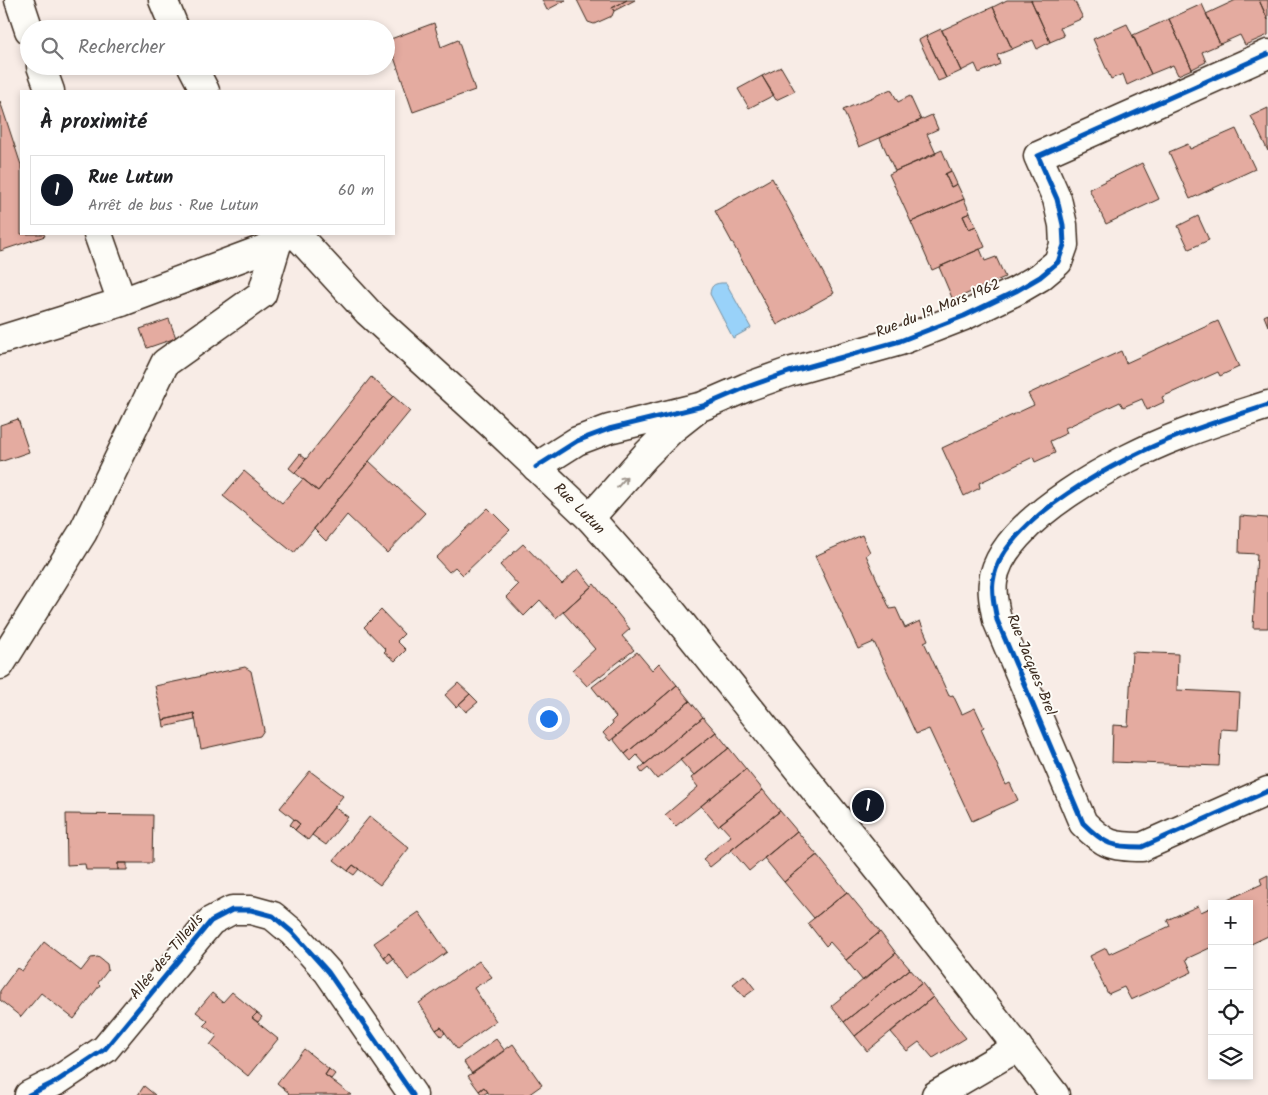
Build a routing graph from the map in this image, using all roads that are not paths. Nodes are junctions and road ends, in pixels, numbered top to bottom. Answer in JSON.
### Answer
{"nodes":[{"id":1,"x":19,"y":0,"type":"edge"},
{"id":2,"x":163,"y":0,"type":"edge"},
{"id":3,"x":26,"y":20,"type":"edge"},
{"id":4,"x":171,"y":20,"type":"edge"},
{"id":5,"x":1268,"y":54,"type":"edge"},
{"id":6,"x":44,"y":75,"type":"edge"},
{"id":7,"x":197,"y":75,"type":"edge"},
{"id":8,"x":50,"y":90,"type":"edge"},
{"id":9,"x":204,"y":90,"type":"edge"},
{"id":10,"x":98,"y":235,"type":"edge"},
{"id":11,"x":286,"y":237,"type":"edge"},
{"id":12,"x":122,"y":302,"type":"junction"},
{"id":13,"x":0,"y":340,"type":"edge"},
{"id":14,"x":1268,"y":405,"type":"edge"},
{"id":15,"x":702,"y":406,"type":"junction"},
{"id":16,"x":536,"y":467,"type":"junction"},
{"id":17,"x":590,"y":518,"type":"junction"},
{"id":18,"x":0,"y":665,"type":"edge"},
{"id":19,"x":1268,"y":791,"type":"edge"},
{"id":20,"x":1018,"y":1047,"type":"junction"},
{"id":21,"x":29,"y":1095,"type":"edge"},
{"id":22,"x":413,"y":1095,"type":"edge"},
{"id":23,"x":936,"y":1095,"type":"edge"},
{"id":24,"x":1055,"y":1095,"type":"edge"}],
"edges":[{"from":1,"to":3,"type":"street"},
{"from":2,"to":4,"type":"street"},
{"from":5,"to":15,"type":"street","name":"Rue du 19 Mars 1962"},
{"from":6,"to":8,"type":"street"},
{"from":7,"to":9,"type":"street"},
{"from":10,"to":12,"type":"street"},
{"from":11,"to":12,"type":"street"},
{"from":11,"to":16,"type":"street","name":"Rue Lutun"},
{"from":11,"to":18,"type":"street"},
{"from":12,"to":13,"type":"street"},
{"from":14,"to":19,"type":"street","name":"Rue Jacques Brel"},
{"from":15,"to":16,"type":"street","name":"Rue du 19 Mars 1962"},
{"from":17,"to":15,"type":"street","name":"Rue du 19 Mars 1962","one_way":true},
{"from":16,"to":17,"type":"street","name":"Rue Lutun"},
{"from":17,"to":20,"type":"street","name":"Rue Lutun"},
{"from":20,"to":23,"type":"street"},
{"from":20,"to":24,"type":"street","name":"Rue Lutun"},
{"from":21,"to":22,"type":"street","name":"Allée des Tilleuls"}]}
